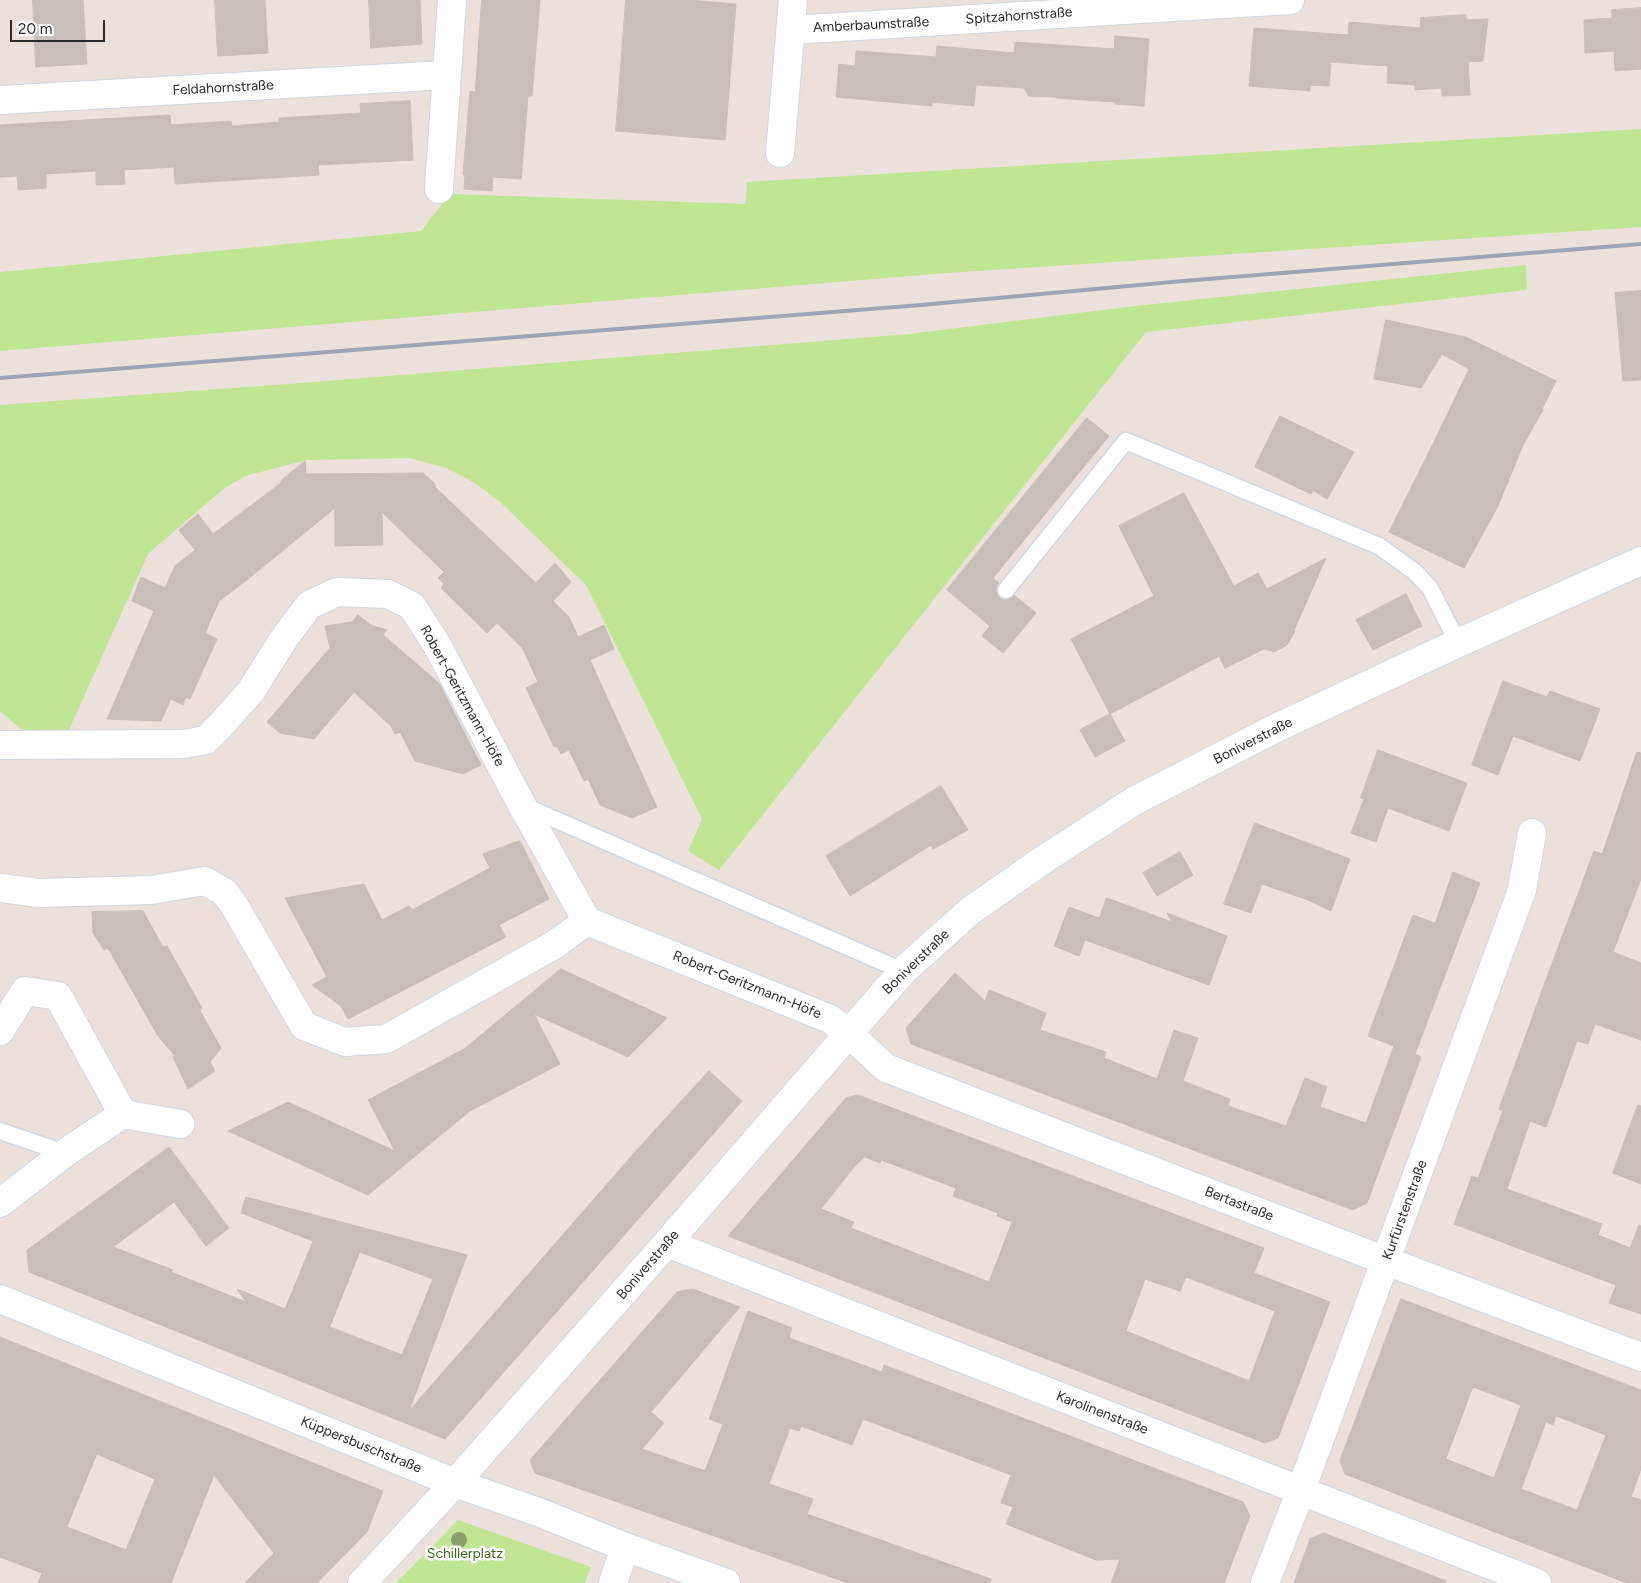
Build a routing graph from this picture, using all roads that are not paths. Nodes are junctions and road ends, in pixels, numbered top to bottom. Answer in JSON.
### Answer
{"nodes":[{"id":1,"x":452,"y":0,"type":"edge"},
{"id":2,"x":793,"y":0,"type":"edge"},
{"id":3,"x":1290,"y":0,"type":"edge"},
{"id":4,"x":1206,"y":2,"type":"edge"},
{"id":5,"x":952,"y":21,"type":"joint"},
{"id":6,"x":791,"y":30,"type":"junction"},
{"id":7,"x":446,"y":75,"type":"junction"},
{"id":8,"x":0,"y":100,"type":"edge"},
{"id":9,"x":780,"y":153,"type":"dead end"},
{"id":10,"x":438,"y":189,"type":"dead end"},
{"id":11,"x":1641,"y":561,"type":"edge"},
{"id":12,"x":1006,"y":590,"type":"dead end"},
{"id":13,"x":1458,"y":643,"type":"junction"},
{"id":14,"x":0,"y":745,"type":"edge"},
{"id":15,"x":522,"y":805,"type":"junction"},
{"id":16,"x":1532,"y":833,"type":"dead end"},
{"id":17,"x":0,"y":888,"type":"edge"},
{"id":18,"x":587,"y":921,"type":"junction"},
{"id":19,"x":903,"y":971,"type":"junction"},
{"id":20,"x":0,"y":1031,"type":"edge"},
{"id":21,"x":848,"y":1033,"type":"junction"},
{"id":22,"x":123,"y":1114,"type":"junction"},
{"id":23,"x":180,"y":1124,"type":"dead end"},
{"id":24,"x":0,"y":1130,"type":"edge"},
{"id":25,"x":65,"y":1154,"type":"junction"},
{"id":26,"x":0,"y":1203,"type":"edge"},
{"id":27,"x":667,"y":1243,"type":"junction"},
{"id":28,"x":1386,"y":1261,"type":"junction"},
{"id":29,"x":0,"y":1299,"type":"edge"},
{"id":30,"x":1641,"y":1357,"type":"edge"},
{"id":31,"x":455,"y":1483,"type":"junction"},
{"id":32,"x":1301,"y":1490,"type":"junction"},
{"id":33,"x":625,"y":1547,"type":"junction"},
{"id":34,"x":362,"y":1583,"type":"edge"},
{"id":35,"x":613,"y":1583,"type":"edge"},
{"id":36,"x":726,"y":1583,"type":"edge"},
{"id":37,"x":1265,"y":1583,"type":"edge"},
{"id":38,"x":1537,"y":1583,"type":"edge"}],
"edges":[{"from":1,"to":7,"type":"street"},
{"from":2,"to":6,"type":"street"},
{"from":3,"to":4,"type":"street","name":"Spitzahornstraße"},
{"from":4,"to":5,"type":"street","name":"Spitzahornstraße"},
{"from":5,"to":6,"type":"street","name":"Amberbaumstraße"},
{"from":6,"to":9,"type":"street"},
{"from":7,"to":8,"type":"street","name":"Feldahornstraße"},
{"from":7,"to":10,"type":"street"},
{"from":11,"to":13,"type":"street","name":"Boniverstraße"},
{"from":12,"to":13,"type":"lane"},
{"from":13,"to":19,"type":"street","name":"Boniverstraße"},
{"from":14,"to":15,"type":"street","name":"Robert-Geritzmann-Höfe"},
{"from":15,"to":18,"type":"street","name":"Robert-Geritzmann-Höfe"},
{"from":15,"to":19,"type":"lane"},
{"from":16,"to":28,"type":"street","name":"Kurfürstenstraße"},
{"from":17,"to":18,"type":"street"},
{"from":18,"to":21,"type":"street","name":"Robert-Geritzmann-Höfe"},
{"from":19,"to":21,"type":"street","name":"Boniverstraße"},
{"from":20,"to":22,"type":"street"},
{"from":21,"to":27,"type":"street","name":"Boniverstraße"},
{"from":21,"to":28,"type":"street","name":"Bertastraße"},
{"from":22,"to":23,"type":"street"},
{"from":22,"to":25,"type":"street"},
{"from":24,"to":25,"type":"lane"},
{"from":25,"to":26,"type":"street"},
{"from":27,"to":31,"type":"street","name":"Boniverstraße"},
{"from":27,"to":32,"type":"street","name":"Karolinenstraße"},
{"from":28,"to":30,"type":"street","name":"Bertastraße"},
{"from":28,"to":32,"type":"street","name":"Kurfürstenstraße"},
{"from":29,"to":31,"type":"street","name":"Küppersbuschstraße"},
{"from":31,"to":33,"type":"street","name":"Küppersbuschstraße"},
{"from":31,"to":34,"type":"street","name":"Boniverstraße"},
{"from":32,"to":37,"type":"street","name":"Kurfürstenstraße"},
{"from":32,"to":38,"type":"street","name":"Karolinenstraße"},
{"from":33,"to":35,"type":"street"},
{"from":33,"to":36,"type":"street","name":"Küppersbuschstraße"}]}
